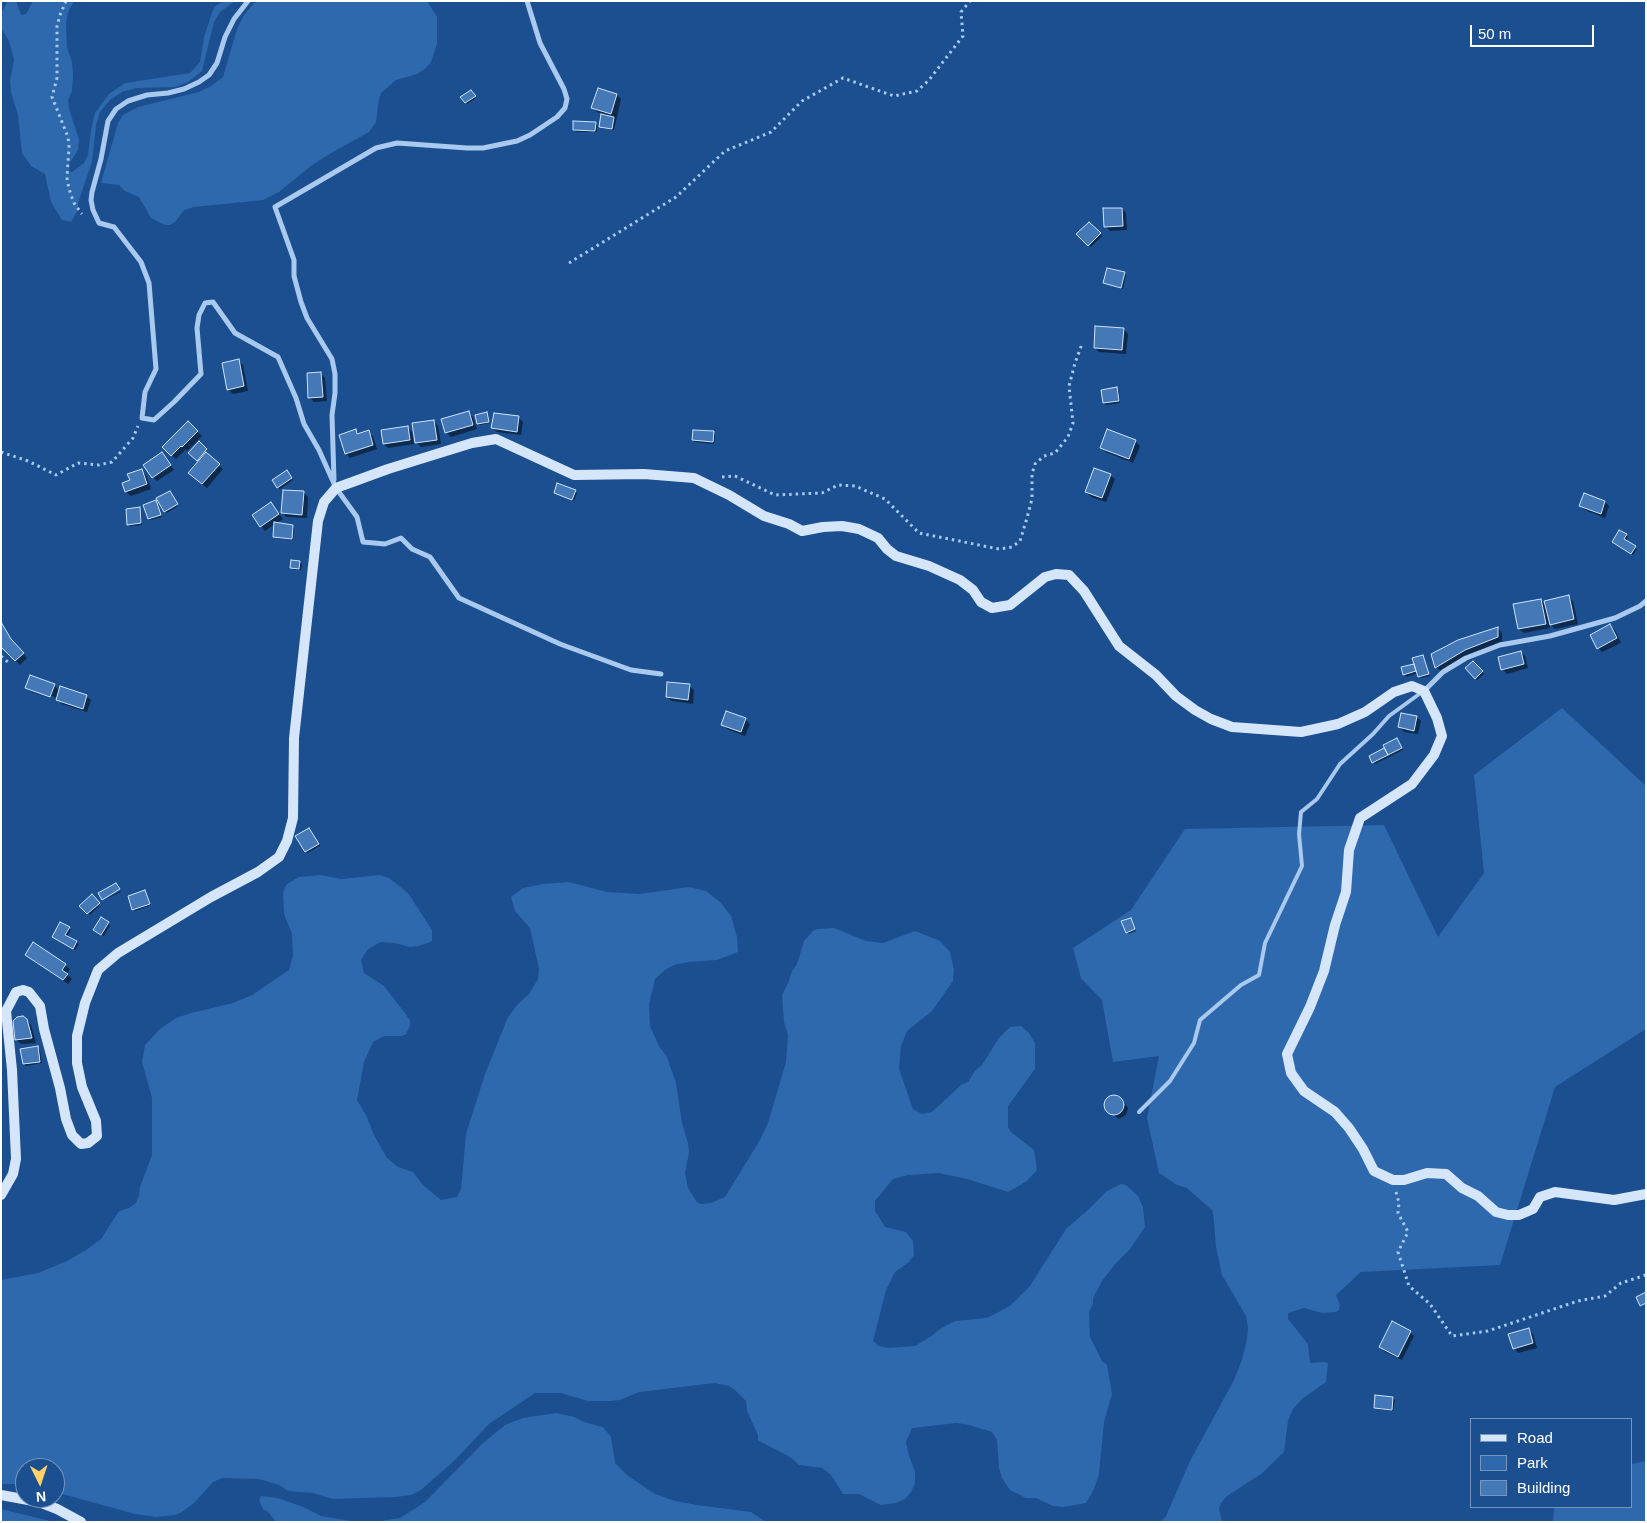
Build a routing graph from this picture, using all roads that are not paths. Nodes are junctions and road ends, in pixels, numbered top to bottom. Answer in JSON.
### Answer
{"nodes":[{"id":1,"x":248,"y":1,"type":"edge"},
{"id":2,"x":527,"y":1,"type":"edge"},
{"id":3,"x":336,"y":488,"type":"junction"},
{"id":4,"x":1646,"y":601,"type":"edge"},
{"id":5,"x":661,"y":674,"type":"dead end"},
{"id":6,"x":1424,"y":691,"type":"junction"},
{"id":7,"x":1139,"y":1112,"type":"dead end"},
{"id":8,"x":1646,"y":1194,"type":"edge"},
{"id":9,"x":1,"y":1195,"type":"edge"},
{"id":10,"x":1,"y":1495,"type":"edge"},
{"id":11,"x":80,"y":1522,"type":"edge"}],
"edges":[{"from":1,"to":3,"type":"street"},
{"from":2,"to":3,"type":"street"},
{"from":3,"to":5,"type":"street"},
{"from":3,"to":6,"type":"main road"},
{"from":3,"to":9,"type":"main road"},
{"from":4,"to":6,"type":"street"},
{"from":6,"to":7,"type":"lane"},
{"from":6,"to":8,"type":"main road"},
{"from":10,"to":11,"type":"main road"}]}
